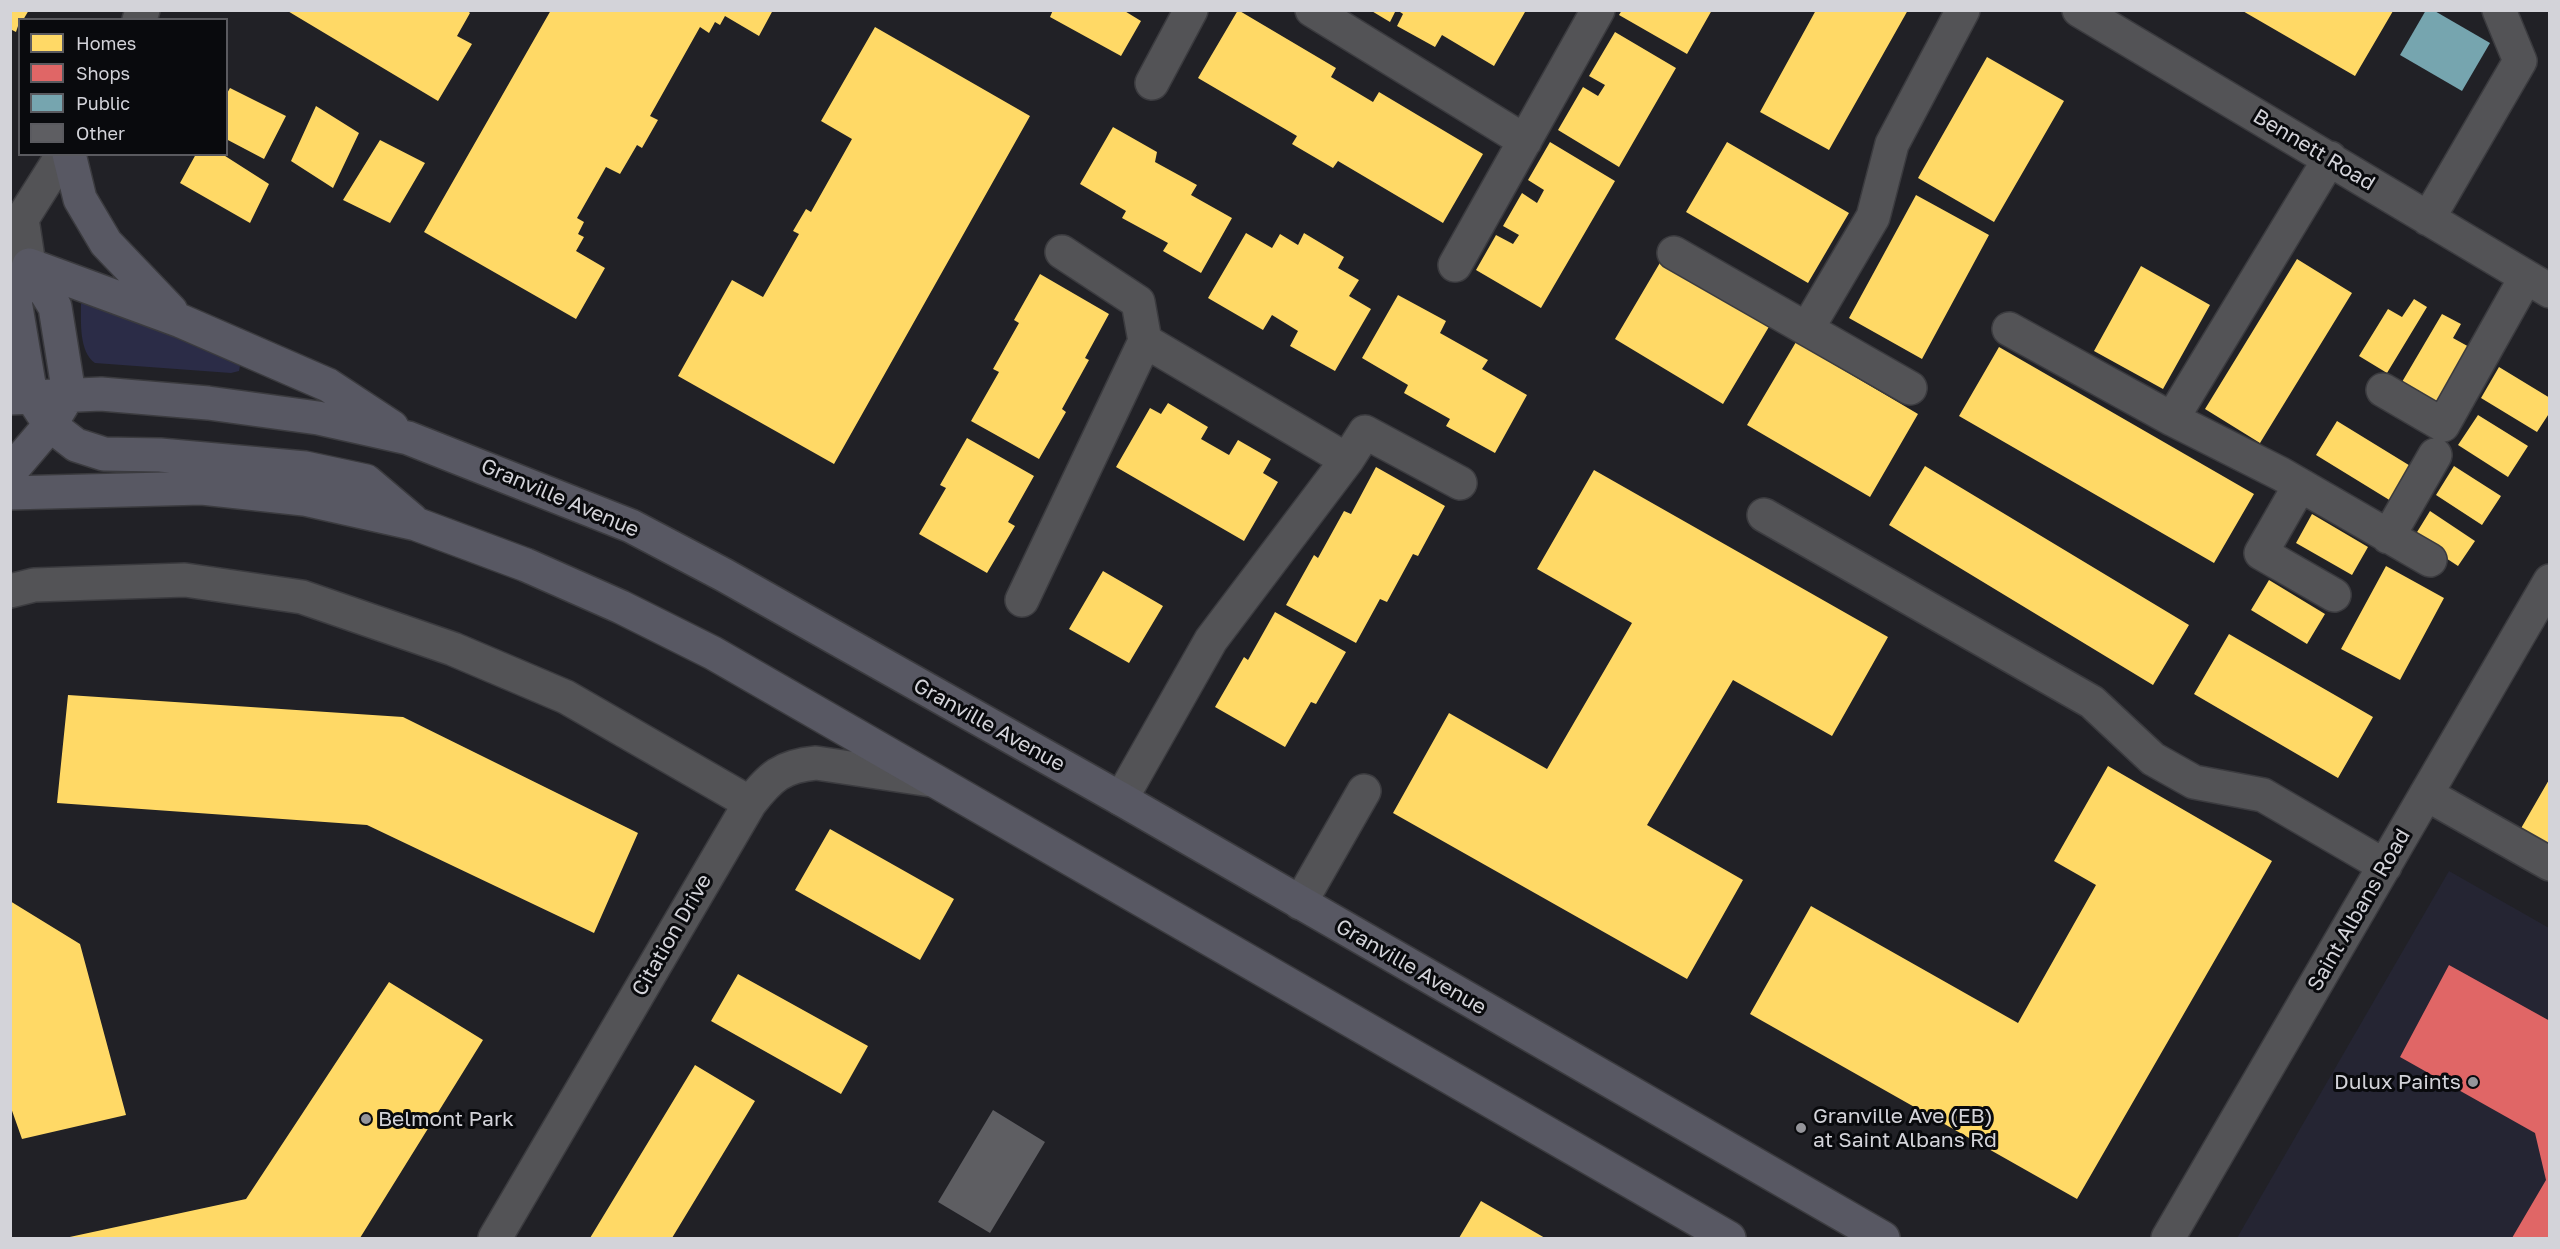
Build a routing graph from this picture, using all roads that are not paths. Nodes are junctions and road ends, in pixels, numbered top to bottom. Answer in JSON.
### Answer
{"nodes":[{"id":1,"x":1191,"y":10,"type":"edge"},
{"id":2,"x":1312,"y":10,"type":"edge"},
{"id":3,"x":1598,"y":10,"type":"edge"},
{"id":4,"x":1963,"y":10,"type":"edge"},
{"id":5,"x":2499,"y":10,"type":"edge"},
{"id":6,"x":2094,"y":14,"type":"edge"},
{"id":7,"x":1152,"y":83,"type":"dead end"},
{"id":8,"x":1525,"y":141,"type":"junction"},
{"id":9,"x":62,"y":156,"type":"edge"},
{"id":10,"x":69,"y":156,"type":"edge"},
{"id":11,"x":2330,"y":158,"type":"junction"},
{"id":12,"x":2428,"y":219,"type":"junction"},
{"id":13,"x":16,"y":222,"type":"edge"},
{"id":14,"x":1062,"y":252,"type":"dead end"},
{"id":15,"x":1674,"y":253,"type":"dead end"},
{"id":16,"x":20,"y":262,"type":"edge"},
{"id":17,"x":1455,"y":265,"type":"dead end"},
{"id":18,"x":2538,"y":284,"type":"edge"},
{"id":19,"x":181,"y":321,"type":"junction"},
{"id":20,"x":1807,"y":329,"type":"junction"},
{"id":21,"x":2009,"y":330,"type":"dead end"},
{"id":22,"x":1145,"y":341,"type":"junction"},
{"id":23,"x":1910,"y":388,"type":"dead end"},
{"id":24,"x":2384,"y":390,"type":"dead end"},
{"id":25,"x":69,"y":394,"type":"junction"},
{"id":26,"x":21,"y":397,"type":"edge"},
{"id":27,"x":2172,"y":419,"type":"junction"},
{"id":28,"x":50,"y":425,"type":"junction"},
{"id":29,"x":408,"y":438,"type":"junction"},
{"id":30,"x":2435,"y":455,"type":"dead end"},
{"id":31,"x":1347,"y":460,"type":"junction"},
{"id":32,"x":10,"y":472,"type":"edge"},
{"id":33,"x":1460,"y":483,"type":"dead end"},
{"id":34,"x":2300,"y":485,"type":"junction"},
{"id":35,"x":10,"y":493,"type":"edge"},
{"id":36,"x":1764,"y":515,"type":"dead end"},
{"id":37,"x":416,"y":524,"type":"junction"},
{"id":38,"x":2388,"y":537,"type":"junction"},
{"id":39,"x":2430,"y":560,"type":"dead end"},
{"id":40,"x":2550,"y":581,"type":"edge"},
{"id":41,"x":10,"y":591,"type":"edge"},
{"id":42,"x":2334,"y":595,"type":"dead end"},
{"id":43,"x":1022,"y":600,"type":"dead end"},
{"id":44,"x":932,"y":780,"type":"junction"},
{"id":45,"x":1364,"y":791,"type":"dead end"},
{"id":46,"x":2426,"y":794,"type":"junction"},
{"id":47,"x":1121,"y":799,"type":"junction"},
{"id":48,"x":750,"y":803,"type":"junction"},
{"id":49,"x":2550,"y":864,"type":"edge"},
{"id":50,"x":2385,"y":866,"type":"junction"},
{"id":51,"x":1300,"y":903,"type":"junction"},
{"id":52,"x":495,"y":1239,"type":"edge"},
{"id":53,"x":1729,"y":1239,"type":"edge"},
{"id":54,"x":1883,"y":1239,"type":"edge"},
{"id":55,"x":2168,"y":1239,"type":"edge"}],
"edges":[{"from":1,"to":7,"type":"street"},
{"from":2,"to":8,"type":"street"},
{"from":3,"to":8,"type":"street"},
{"from":4,"to":20,"type":"street"},
{"from":5,"to":12,"type":"street"},
{"from":6,"to":11,"type":"street","name":"Bennett Road"},
{"from":8,"to":17,"type":"street"},
{"from":9,"to":13,"type":"street"},
{"from":10,"to":19,"type":"main road"},
{"from":11,"to":12,"type":"street","name":"Bennett Road"},
{"from":11,"to":27,"type":"street"},
{"from":12,"to":18,"type":"street","name":"Bennett Road"},
{"from":13,"to":16,"type":"street"},
{"from":14,"to":22,"type":"street"},
{"from":15,"to":20,"type":"street"},
{"from":16,"to":19,"type":"main road"},
{"from":16,"to":25,"type":"main road"},
{"from":16,"to":26,"type":"main road"},
{"from":18,"to":24,"type":"street"},
{"from":19,"to":29,"type":"main road"},
{"from":20,"to":23,"type":"street"},
{"from":21,"to":27,"type":"street"},
{"from":22,"to":31,"type":"street"},
{"from":22,"to":43,"type":"street"},
{"from":25,"to":26,"type":"main road","name":"Granville Avenue"},
{"from":25,"to":28,"type":"main road"},
{"from":25,"to":29,"type":"main road","name":"Granville Avenue"},
{"from":26,"to":28,"type":"main road"},
{"from":27,"to":34,"type":"street"},
{"from":28,"to":32,"type":"main road"},
{"from":28,"to":37,"type":"main road"},
{"from":29,"to":47,"type":"main road","name":"Granville Avenue"},
{"from":30,"to":38,"type":"street"},
{"from":31,"to":33,"type":"street"},
{"from":31,"to":47,"type":"street"},
{"from":34,"to":38,"type":"street"},
{"from":34,"to":42,"type":"street"},
{"from":35,"to":37,"type":"main road"},
{"from":36,"to":50,"type":"street"},
{"from":37,"to":44,"type":"main road"},
{"from":38,"to":39,"type":"street"},
{"from":40,"to":46,"type":"street","name":"Saint Albans Road"},
{"from":41,"to":48,"type":"street"},
{"from":44,"to":48,"type":"street","name":"Citation Drive"},
{"from":44,"to":53,"type":"main road"},
{"from":45,"to":51,"type":"street"},
{"from":46,"to":49,"type":"street"},
{"from":46,"to":50,"type":"street","name":"Saint Albans Road"},
{"from":47,"to":51,"type":"main road","name":"Granville Avenue"},
{"from":48,"to":52,"type":"street","name":"Citation Drive"},
{"from":50,"to":55,"type":"street","name":"Saint Albans Road"},
{"from":51,"to":54,"type":"main road","name":"Granville Avenue"}]}
